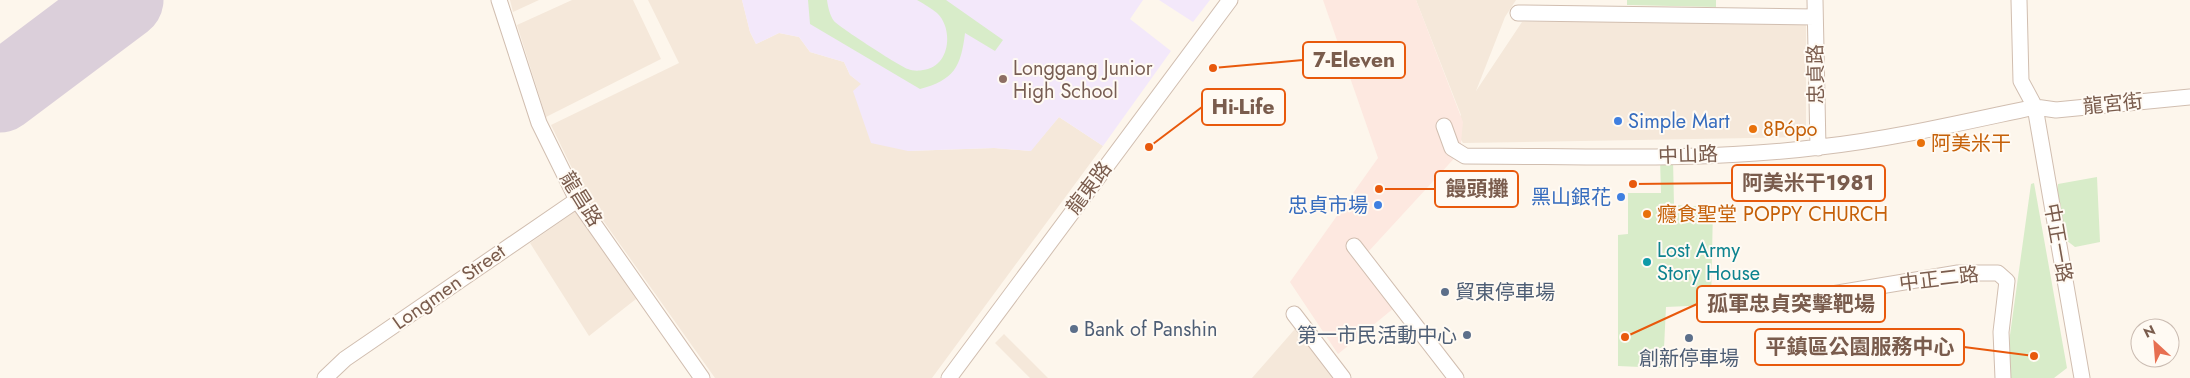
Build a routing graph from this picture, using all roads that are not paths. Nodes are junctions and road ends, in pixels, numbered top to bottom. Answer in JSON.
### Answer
{"nodes":[{"id":1,"x":499,"y":0,"type":"edge"},
{"id":2,"x":1230,"y":0,"type":"edge"},
{"id":3,"x":1815,"y":0,"type":"edge"},
{"id":4,"x":2019,"y":0,"type":"edge"},
{"id":5,"x":1518,"y":13,"type":"dead end"},
{"id":6,"x":1815,"y":17,"type":"junction"},
{"id":7,"x":2190,"y":96,"type":"edge"},
{"id":8,"x":2035,"y":108,"type":"junction"},
{"id":9,"x":1444,"y":126,"type":"dead end"},
{"id":10,"x":1818,"y":148,"type":"junction"},
{"id":11,"x":577,"y":200,"type":"junction"},
{"id":12,"x":1354,"y":246,"type":"dead end"},
{"id":13,"x":1802,"y":299,"type":"dead end"},
{"id":14,"x":1294,"y":314,"type":"dead end"},
{"id":15,"x":325,"y":378,"type":"edge"},
{"id":16,"x":702,"y":378,"type":"edge"},
{"id":17,"x":949,"y":378,"type":"edge"},
{"id":18,"x":1343,"y":378,"type":"edge"},
{"id":19,"x":1456,"y":378,"type":"edge"},
{"id":20,"x":2003,"y":378,"type":"edge"},
{"id":21,"x":2082,"y":378,"type":"edge"}],
"edges":[{"from":1,"to":11,"type":"street","name":"龍昌路"},
{"from":2,"to":17,"type":"street","name":"龍東路"},
{"from":3,"to":6,"type":"street","name":"忠貞路"},
{"from":4,"to":8,"type":"street","name":"中正一路"},
{"from":5,"to":6,"type":"street"},
{"from":6,"to":10,"type":"street","name":"忠貞路"},
{"from":7,"to":8,"type":"street","name":"龍宮街"},
{"from":8,"to":10,"type":"street","name":"中山路"},
{"from":8,"to":21,"type":"street","name":"中正一路"},
{"from":9,"to":10,"type":"street","name":"中山路"},
{"from":11,"to":15,"type":"street","name":"Longmen Street"},
{"from":11,"to":16,"type":"street","name":"龍昌路"},
{"from":12,"to":19,"type":"street"},
{"from":13,"to":20,"type":"street","name":"中正二路"},
{"from":14,"to":18,"type":"street"}]}
